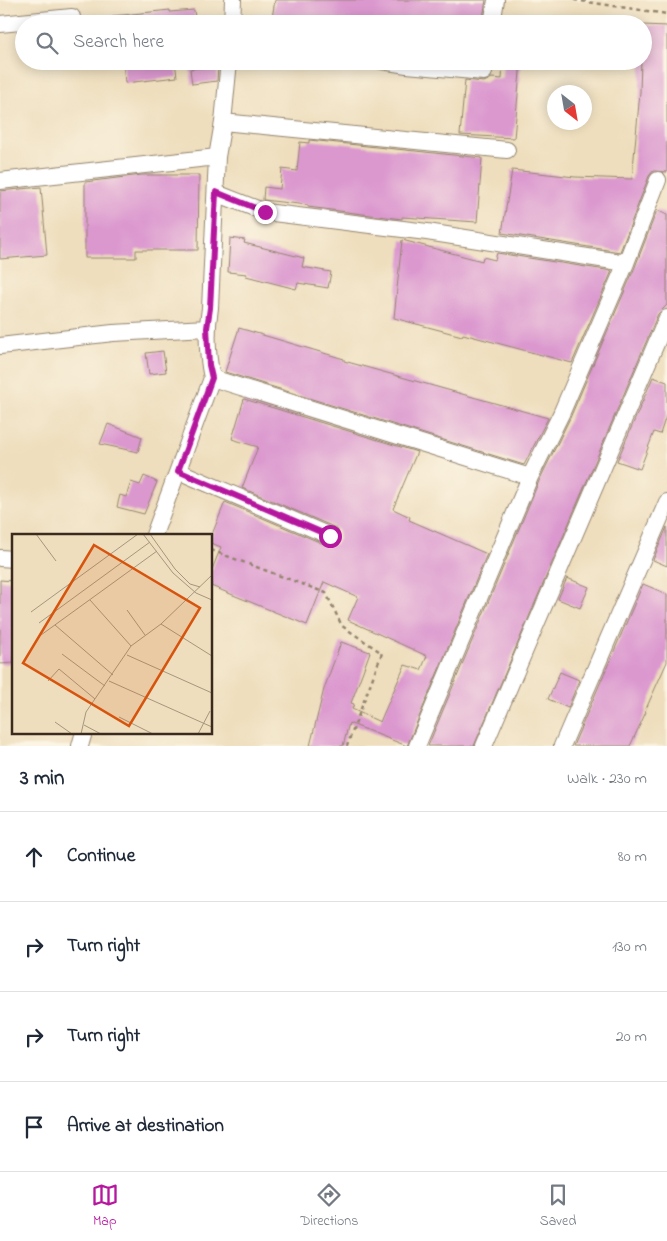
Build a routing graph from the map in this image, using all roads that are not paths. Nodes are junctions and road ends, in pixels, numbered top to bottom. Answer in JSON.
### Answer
{"nodes":[{"id":1,"x":233,"y":0,"type":"edge"},
{"id":2,"x":496,"y":0,"type":"edge"},
{"id":3,"x":232,"y":15,"type":"edge"},
{"id":4,"x":494,"y":15,"type":"edge"},
{"id":5,"x":15,"y":23,"type":"edge"},
{"id":6,"x":0,"y":24,"type":"edge"},
{"id":7,"x":228,"y":70,"type":"edge"},
{"id":8,"x":462,"y":70,"type":"edge"},
{"id":9,"x":484,"y":70,"type":"edge"},
{"id":10,"x":223,"y":122,"type":"junction"},
{"id":11,"x":507,"y":150,"type":"dead end"},
{"id":12,"x":217,"y":157,"type":"junction"},
{"id":13,"x":658,"y":180,"type":"dead end"},
{"id":14,"x":0,"y":181,"type":"edge"},
{"id":15,"x":216,"y":192,"type":"junction"},
{"id":16,"x":626,"y":263,"type":"junction"},
{"id":17,"x":667,"y":318,"type":"edge"},
{"id":18,"x":207,"y":328,"type":"junction"},
{"id":19,"x":0,"y":346,"type":"edge"},
{"id":20,"x":212,"y":378,"type":"junction"},
{"id":21,"x":178,"y":471,"type":"junction"},
{"id":22,"x":530,"y":477,"type":"junction"},
{"id":23,"x":667,"y":502,"type":"edge"},
{"id":24,"x":154,"y":534,"type":"edge"},
{"id":25,"x":330,"y":536,"type":"dead end"},
{"id":26,"x":417,"y":746,"type":"edge"},
{"id":27,"x":484,"y":746,"type":"edge"},
{"id":28,"x":562,"y":746,"type":"edge"}],
"edges":[{"from":1,"to":3,"type":"street"},
{"from":2,"to":4,"type":"street"},
{"from":5,"to":6,"type":"street"},
{"from":7,"to":10,"type":"street"},
{"from":8,"to":9,"type":"street"},
{"from":10,"to":11,"type":"street"},
{"from":10,"to":12,"type":"street"},
{"from":12,"to":14,"type":"street"},
{"from":12,"to":15,"type":"street"},
{"from":13,"to":16,"type":"street"},
{"from":15,"to":16,"type":"street"},
{"from":15,"to":18,"type":"street"},
{"from":16,"to":22,"type":"street"},
{"from":17,"to":27,"type":"street"},
{"from":18,"to":19,"type":"street"},
{"from":18,"to":20,"type":"street"},
{"from":20,"to":21,"type":"street"},
{"from":20,"to":22,"type":"street"},
{"from":21,"to":24,"type":"street"},
{"from":21,"to":25,"type":"street"},
{"from":22,"to":26,"type":"street"},
{"from":23,"to":28,"type":"street"}]}
